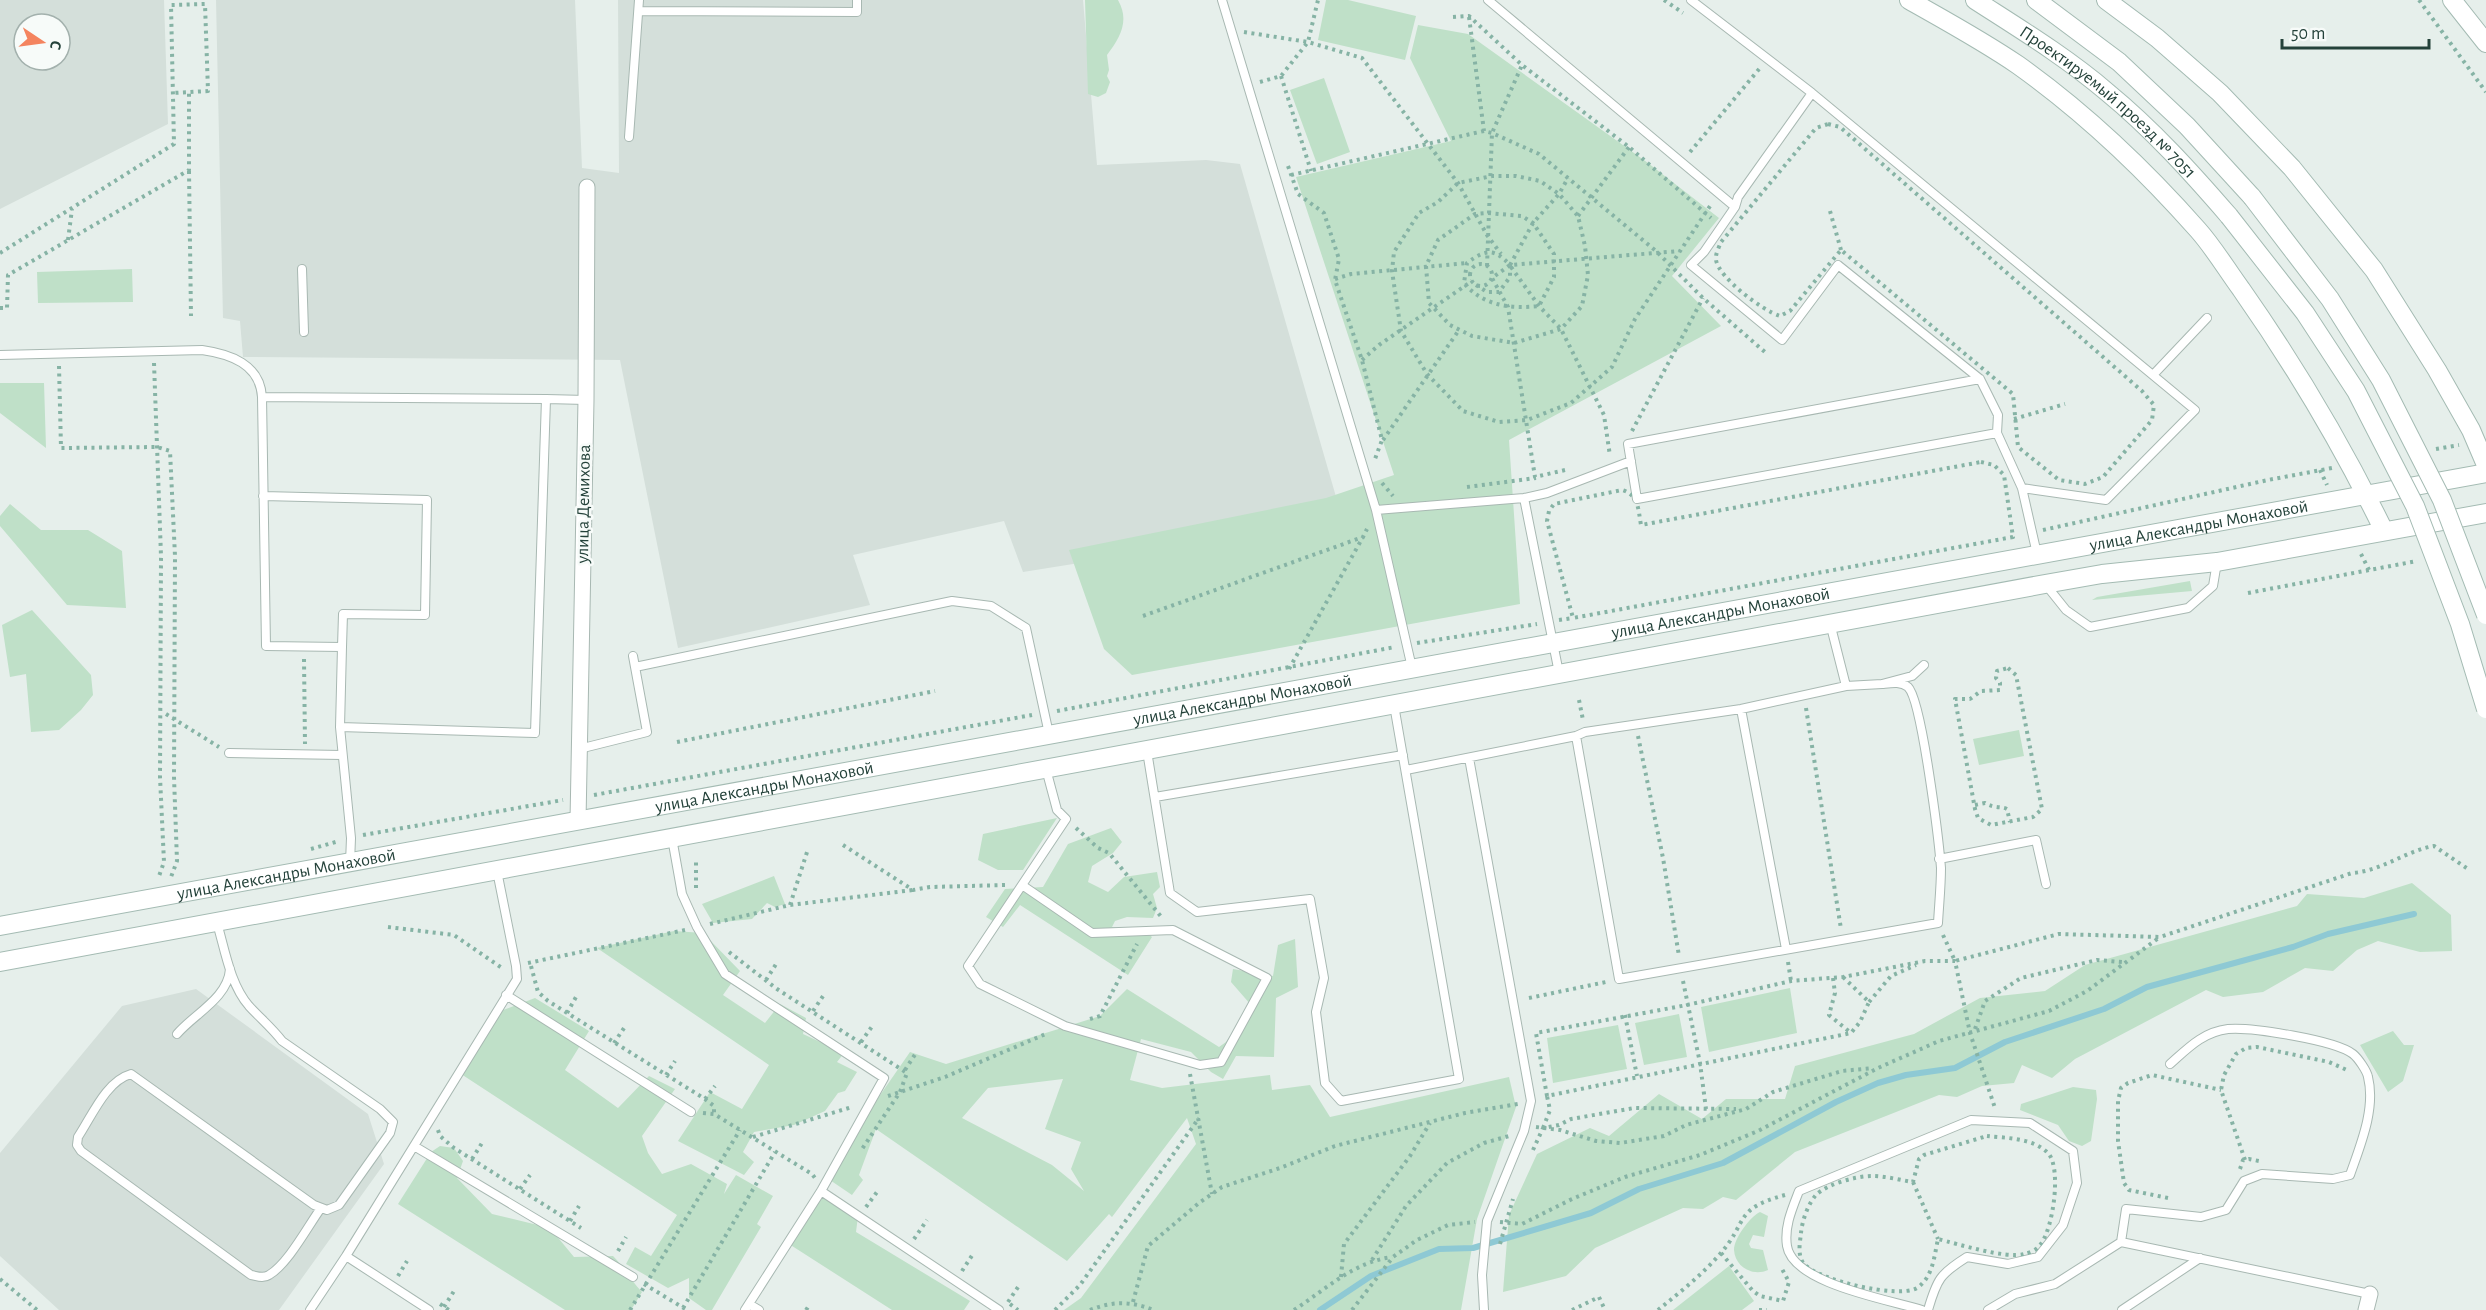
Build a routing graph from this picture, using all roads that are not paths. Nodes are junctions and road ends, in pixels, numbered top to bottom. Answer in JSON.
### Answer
{"nodes":[{"id":1,"x":639,"y":0,"type":"edge"},
{"id":2,"x":856,"y":0,"type":"edge"},
{"id":3,"x":1222,"y":0,"type":"edge"},
{"id":4,"x":1488,"y":0,"type":"edge"},
{"id":5,"x":1691,"y":0,"type":"edge"},
{"id":6,"x":1909,"y":0,"type":"edge"},
{"id":7,"x":1976,"y":0,"type":"edge"},
{"id":8,"x":2036,"y":0,"type":"edge"},
{"id":9,"x":2106,"y":0,"type":"edge"},
{"id":10,"x":2452,"y":0,"type":"edge"},
{"id":11,"x":639,"y":10,"type":"junction"},
{"id":12,"x":2486,"y":43,"type":"edge"},
{"id":13,"x":1812,"y":93,"type":"junction"},
{"id":14,"x":629,"y":137,"type":"dead end"},
{"id":15,"x":587,"y":187,"type":"dead end"},
{"id":16,"x":1735,"y":207,"type":"junction"},
{"id":17,"x":302,"y":269,"type":"dead end"},
{"id":18,"x":2207,"y":318,"type":"dead end"},
{"id":19,"x":304,"y":333,"type":"dead end"},
{"id":20,"x":0,"y":355,"type":"edge"},
{"id":21,"x":2153,"y":375,"type":"junction"},
{"id":22,"x":1980,"y":379,"type":"junction"},
{"id":23,"x":262,"y":397,"type":"junction"},
{"id":24,"x":546,"y":399,"type":"junction"},
{"id":25,"x":586,"y":400,"type":"junction"},
{"id":26,"x":1997,"y":433,"type":"junction"},
{"id":27,"x":1631,"y":461,"type":"junction"},
{"id":28,"x":2486,"y":465,"type":"edge"},
{"id":29,"x":2486,"y":473,"type":"edge"},
{"id":30,"x":2022,"y":488,"type":"junction"},
{"id":31,"x":2367,"y":495,"type":"junction"},
{"id":32,"x":263,"y":496,"type":"junction"},
{"id":33,"x":1524,"y":498,"type":"junction"},
{"id":34,"x":1376,"y":510,"type":"junction"},
{"id":35,"x":2486,"y":513,"type":"edge"},
{"id":36,"x":2385,"y":531,"type":"junction"},
{"id":37,"x":2037,"y":554,"type":"junction"},
{"id":38,"x":2217,"y":562,"type":"junction"},
{"id":39,"x":2045,"y":584,"type":"junction"},
{"id":40,"x":2486,"y":615,"type":"edge"},
{"id":41,"x":1830,"y":623,"type":"junction"},
{"id":42,"x":1553,"y":643,"type":"junction"},
{"id":43,"x":342,"y":647,"type":"junction"},
{"id":44,"x":633,"y":656,"type":"dead end"},
{"id":45,"x":1924,"y":665,"type":"dead end"},
{"id":46,"x":635,"y":667,"type":"junction"},
{"id":47,"x":1412,"y":669,"type":"junction"},
{"id":48,"x":1559,"y":673,"type":"junction"},
{"id":49,"x":1882,"y":684,"type":"junction"},
{"id":50,"x":1846,"y":686,"type":"junction"},
{"id":51,"x":1393,"y":704,"type":"junction"},
{"id":52,"x":1741,"y":709,"type":"junction"},
{"id":53,"x":2486,"y":709,"type":"edge"},
{"id":54,"x":340,"y":727,"type":"junction"},
{"id":55,"x":1050,"y":736,"type":"junction"},
{"id":56,"x":1576,"y":736,"type":"junction"},
{"id":57,"x":579,"y":749,"type":"junction"},
{"id":58,"x":1147,"y":749,"type":"junction"},
{"id":59,"x":229,"y":753,"type":"road end"},
{"id":60,"x":1402,"y":754,"type":"junction"},
{"id":61,"x":342,"y":755,"type":"junction"},
{"id":62,"x":1469,"y":758,"type":"junction"},
{"id":63,"x":1045,"y":768,"type":"junction"},
{"id":64,"x":1406,"y":770,"type":"junction"},
{"id":65,"x":1155,"y":797,"type":"junction"},
{"id":66,"x":578,"y":822,"type":"junction"},
{"id":67,"x":672,"y":837,"type":"junction"},
{"id":68,"x":1940,"y":859,"type":"junction"},
{"id":69,"x":350,"y":863,"type":"junction"},
{"id":70,"x":496,"y":869,"type":"junction"},
{"id":71,"x":2046,"y":884,"type":"dead end"},
{"id":72,"x":1022,"y":885,"type":"junction"},
{"id":73,"x":217,"y":921,"type":"junction"},
{"id":74,"x":0,"y":926,"type":"edge"},
{"id":75,"x":1786,"y":949,"type":"junction"},
{"id":76,"x":0,"y":962,"type":"edge"},
{"id":77,"x":230,"y":968,"type":"junction"},
{"id":78,"x":506,"y":994,"type":"junction"},
{"id":79,"x":177,"y":1034,"type":"dead end"},
{"id":80,"x":2170,"y":1064,"type":"dead end"},
{"id":81,"x":691,"y":1112,"type":"road end"},
{"id":82,"x":414,"y":1146,"type":"junction"},
{"id":83,"x":821,"y":1191,"type":"junction"},
{"id":84,"x":321,"y":1208,"type":"junction"},
{"id":85,"x":2121,"y":1242,"type":"junction"},
{"id":86,"x":346,"y":1256,"type":"junction"},
{"id":87,"x":2200,"y":1258,"type":"junction"},
{"id":88,"x":636,"y":1278,"type":"road end"},
{"id":89,"x":2370,"y":1294,"type":"joint"},
{"id":90,"x":747,"y":1307,"type":"edge"},
{"id":91,"x":310,"y":1310,"type":"edge"},
{"id":92,"x":429,"y":1310,"type":"edge"},
{"id":93,"x":759,"y":1310,"type":"edge"},
{"id":94,"x":999,"y":1310,"type":"edge"},
{"id":95,"x":1484,"y":1310,"type":"edge"},
{"id":96,"x":1922,"y":1310,"type":"edge"},
{"id":97,"x":1928,"y":1310,"type":"edge"},
{"id":98,"x":1988,"y":1310,"type":"edge"},
{"id":99,"x":2122,"y":1310,"type":"edge"},
{"id":100,"x":2366,"y":1310,"type":"edge"}],
"edges":[{"from":1,"to":11,"type":"lane"},
{"from":2,"to":11,"type":"lane"},
{"from":3,"to":34,"type":"lane"},
{"from":4,"to":16,"type":"lane"},
{"from":5,"to":13,"type":"lane"},
{"from":6,"to":31,"type":"main road"},
{"from":7,"to":53,"type":"main road","name":"Проектируемый проезд № 7051","bridge":true},
{"from":8,"to":40,"type":"main road","name":"Проектируемый проезд № 7051","bridge":true},
{"from":9,"to":28,"type":"main road"},
{"from":10,"to":12,"type":"main road"},
{"from":11,"to":14,"type":"lane"},
{"from":13,"to":16,"type":"lane"},
{"from":13,"to":21,"type":"lane"},
{"from":15,"to":25,"type":"street","name":"улица Демихова"},
{"from":16,"to":22,"type":"lane"},
{"from":17,"to":19,"type":"lane"},
{"from":18,"to":21,"type":"lane"},
{"from":20,"to":23,"type":"lane"},
{"from":21,"to":30,"type":"lane"},
{"from":22,"to":26,"type":"lane"},
{"from":22,"to":27,"type":"lane"},
{"from":23,"to":24,"type":"lane"},
{"from":23,"to":32,"type":"lane"},
{"from":24,"to":25,"type":"lane"},
{"from":24,"to":54,"type":"lane"},
{"from":25,"to":57,"type":"street","name":"улица Демихова"},
{"from":26,"to":27,"type":"lane"},
{"from":26,"to":30,"type":"lane"},
{"from":27,"to":33,"type":"lane"},
{"from":29,"to":31,"type":"main road","name":"улица Александры Монаховой"},
{"from":30,"to":37,"type":"lane"},
{"from":31,"to":36,"type":"main road"},
{"from":31,"to":37,"type":"main road","name":"улица Александры Монаховой"},
{"from":32,"to":43,"type":"lane"},
{"from":32,"to":43,"type":"lane"},
{"from":33,"to":34,"type":"lane"},
{"from":33,"to":42,"type":"lane"},
{"from":34,"to":47,"type":"lane"},
{"from":35,"to":36,"type":"main road","name":"улица Александры Монаховой"},
{"from":36,"to":38,"type":"main road","name":"улица Александры Монаховой"},
{"from":37,"to":42,"type":"main road","name":"улица Александры Монаховой"},
{"from":38,"to":39,"type":"main road","name":"улица Александры Монаховой"},
{"from":38,"to":39,"type":"lane"},
{"from":39,"to":41,"type":"main road","name":"улица Александры Монаховой"},
{"from":41,"to":48,"type":"main road","name":"улица Александры Монаховой"},
{"from":41,"to":50,"type":"lane"},
{"from":42,"to":47,"type":"main road","name":"улица Александры Монаховой"},
{"from":42,"to":48,"type":"lane"},
{"from":43,"to":54,"type":"lane"},
{"from":44,"to":46,"type":"lane"},
{"from":45,"to":49,"type":"lane"},
{"from":46,"to":55,"type":"lane"},
{"from":46,"to":57,"type":"lane"},
{"from":47,"to":55,"type":"main road","name":"улица Александры Монаховой"},
{"from":48,"to":51,"type":"main road","name":"улица Александры Монаховой"},
{"from":49,"to":50,"type":"lane"},
{"from":49,"to":68,"type":"lane"},
{"from":50,"to":52,"type":"lane"},
{"from":51,"to":58,"type":"main road","name":"улица Александры Монаховой"},
{"from":51,"to":60,"type":"lane"},
{"from":52,"to":56,"type":"lane"},
{"from":52,"to":75,"type":"lane"},
{"from":54,"to":61,"type":"lane"},
{"from":55,"to":66,"type":"main road","name":"улица Александры Монаховой"},
{"from":56,"to":62,"type":"lane"},
{"from":56,"to":75,"type":"lane"},
{"from":57,"to":66,"type":"street","name":"улица Демихова"},
{"from":58,"to":63,"type":"main road","name":"улица Александры Монаховой"},
{"from":58,"to":65,"type":"lane"},
{"from":59,"to":61,"type":"lane"},
{"from":60,"to":64,"type":"lane"},
{"from":60,"to":65,"type":"lane"},
{"from":61,"to":69,"type":"lane"},
{"from":62,"to":64,"type":"lane"},
{"from":62,"to":95,"type":"lane"},
{"from":63,"to":67,"type":"main road","name":"улица Александры Монаховой"},
{"from":63,"to":72,"type":"lane"},
{"from":64,"to":65,"type":"lane"},
{"from":66,"to":69,"type":"main road","name":"улица Александры Монаховой"},
{"from":67,"to":70,"type":"main road","name":"улица Александры Монаховой"},
{"from":67,"to":83,"type":"lane"},
{"from":68,"to":71,"type":"lane"},
{"from":68,"to":75,"type":"lane"},
{"from":69,"to":74,"type":"main road","name":"улица Александры Монаховой"},
{"from":70,"to":73,"type":"main road","name":"улица Александры Монаховой"},
{"from":70,"to":78,"type":"lane"},
{"from":72,"to":72,"type":"lane"},
{"from":73,"to":76,"type":"main road","name":"улица Александры Монаховой"},
{"from":73,"to":77,"type":"lane"},
{"from":77,"to":79,"type":"lane"},
{"from":77,"to":84,"type":"lane"},
{"from":78,"to":81,"type":"lane"},
{"from":78,"to":82,"type":"lane"},
{"from":80,"to":85,"type":"lane"},
{"from":82,"to":86,"type":"lane"},
{"from":82,"to":88,"type":"lane"},
{"from":83,"to":90,"type":"lane"},
{"from":83,"to":94,"type":"lane"},
{"from":84,"to":84,"type":"lane"},
{"from":85,"to":87,"type":"lane"},
{"from":85,"to":98,"type":"lane"},
{"from":86,"to":91,"type":"lane"},
{"from":86,"to":92,"type":"lane"},
{"from":87,"to":89,"type":"lane"},
{"from":87,"to":99,"type":"lane"},
{"from":89,"to":100,"type":"street"},
{"from":90,"to":93,"type":"lane"},
{"from":96,"to":97,"type":"lane"}]}
